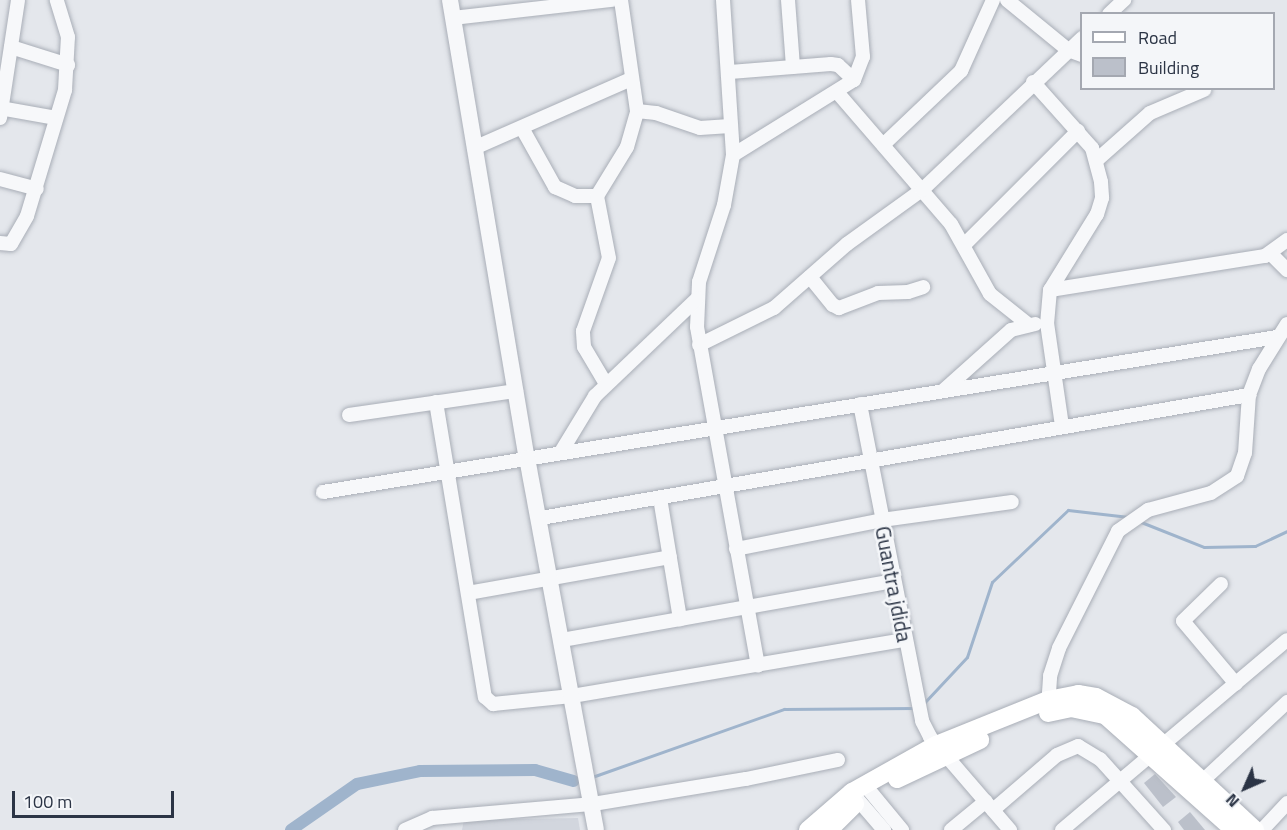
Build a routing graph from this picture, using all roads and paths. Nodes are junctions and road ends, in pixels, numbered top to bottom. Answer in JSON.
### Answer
{"nodes":[{"id":1,"x":18,"y":0,"type":"edge"},
{"id":2,"x":57,"y":0,"type":"edge"},
{"id":3,"x":450,"y":0,"type":"edge"},
{"id":4,"x":612,"y":0,"type":"edge"},
{"id":5,"x":621,"y":0,"type":"edge"},
{"id":6,"x":723,"y":0,"type":"edge"},
{"id":7,"x":788,"y":0,"type":"edge"},
{"id":8,"x":858,"y":0,"type":"edge"},
{"id":9,"x":993,"y":0,"type":"edge"},
{"id":10,"x":1007,"y":0,"type":"edge"},
{"id":11,"x":1124,"y":0,"type":"edge"},
{"id":12,"x":541,"y":4,"type":"edge"},
{"id":13,"x":1111,"y":12,"type":"edge"},
{"id":14,"x":453,"y":18,"type":"junction"},
{"id":15,"x":11,"y":47,"type":"junction"},
{"id":16,"x":1075,"y":53,"type":"edge"},
{"id":17,"x":68,"y":65,"type":"junction"},
{"id":18,"x":793,"y":67,"type":"junction"},
{"id":19,"x":730,"y":72,"type":"junction"},
{"id":20,"x":631,"y":79,"type":"junction"},
{"id":21,"x":854,"y":80,"type":"junction"},
{"id":22,"x":1033,"y":82,"type":"junction"},
{"id":23,"x":1204,"y":90,"type":"dead end"},
{"id":24,"x":837,"y":92,"type":"junction"},
{"id":25,"x":1,"y":111,"type":"edge"},
{"id":26,"x":637,"y":111,"type":"junction"},
{"id":27,"x":56,"y":118,"type":"junction"},
{"id":28,"x":730,"y":126,"type":"junction"},
{"id":29,"x":522,"y":128,"type":"junction"},
{"id":30,"x":1078,"y":130,"type":"junction"},
{"id":31,"x":883,"y":145,"type":"junction"},
{"id":32,"x":474,"y":148,"type":"junction"},
{"id":33,"x":733,"y":156,"type":"junction"},
{"id":34,"x":1098,"y":159,"type":"junction"},
{"id":35,"x":0,"y":179,"type":"edge"},
{"id":36,"x":37,"y":189,"type":"junction"},
{"id":37,"x":922,"y":190,"type":"junction"},
{"id":38,"x":597,"y":196,"type":"junction"},
{"id":39,"x":1287,"y":240,"type":"edge"},
{"id":40,"x":0,"y":243,"type":"edge"},
{"id":41,"x":965,"y":244,"type":"junction"},
{"id":42,"x":1271,"y":254,"type":"junction"},
{"id":43,"x":1287,"y":270,"type":"edge"},
{"id":44,"x":810,"y":277,"type":"junction"},
{"id":45,"x":923,"y":287,"type":"dead end"},
{"id":46,"x":1050,"y":290,"type":"junction"},
{"id":47,"x":697,"y":300,"type":"junction"},
{"id":48,"x":1047,"y":322,"type":"junction"},
{"id":49,"x":1287,"y":324,"type":"edge"},
{"id":50,"x":1029,"y":325,"type":"junction"},
{"id":51,"x":1277,"y":337,"type":"junction"},
{"id":52,"x":699,"y":345,"type":"junction"},
{"id":53,"x":1055,"y":373,"type":"junction"},
{"id":54,"x":606,"y":384,"type":"junction"},
{"id":55,"x":944,"y":390,"type":"junction"},
{"id":56,"x":516,"y":391,"type":"junction"},
{"id":57,"x":1249,"y":394,"type":"junction"},
{"id":58,"x":436,"y":402,"type":"junction"},
{"id":59,"x":860,"y":404,"type":"junction"},
{"id":60,"x":349,"y":415,"type":"dead end"},
{"id":61,"x":1062,"y":426,"type":"junction"},
{"id":62,"x":715,"y":427,"type":"junction"},
{"id":63,"x":561,"y":452,"type":"junction"},
{"id":64,"x":527,"y":458,"type":"junction"},
{"id":65,"x":871,"y":461,"type":"junction"},
{"id":66,"x":447,"y":471,"type":"junction"},
{"id":67,"x":724,"y":487,"type":"junction"},
{"id":68,"x":323,"y":492,"type":"dead end"},
{"id":69,"x":660,"y":498,"type":"junction"},
{"id":70,"x":1012,"y":502,"type":"dead end"},
{"id":71,"x":541,"y":518,"type":"junction"},
{"id":72,"x":882,"y":520,"type":"junction"},
{"id":73,"x":736,"y":549,"type":"junction"},
{"id":74,"x":670,"y":557,"type":"junction"},
{"id":75,"x":551,"y":578,"type":"junction"},
{"id":76,"x":893,"y":581,"type":"junction"},
{"id":77,"x":1221,"y":584,"type":"dead end"},
{"id":78,"x":468,"y":593,"type":"junction"},
{"id":79,"x":747,"y":607,"type":"junction"},
{"id":80,"x":680,"y":619,"type":"junction"},
{"id":81,"x":1287,"y":639,"type":"edge"},
{"id":82,"x":562,"y":640,"type":"junction"},
{"id":83,"x":904,"y":640,"type":"junction"},
{"id":84,"x":758,"y":666,"type":"junction"},
{"id":85,"x":1236,"y":684,"type":"junction"},
{"id":86,"x":572,"y":696,"type":"junction"},
{"id":87,"x":1287,"y":702,"type":"edge"},
{"id":88,"x":1048,"y":706,"type":"junction"},
{"id":89,"x":942,"y":750,"type":"junction"},
{"id":90,"x":1160,"y":750,"type":"junction"},
{"id":91,"x":838,"y":759,"type":"dead end"},
{"id":92,"x":1122,"y":781,"type":"junction"},
{"id":93,"x":1198,"y":785,"type":"junction"},
{"id":94,"x":861,"y":792,"type":"junction"},
{"id":95,"x":592,"y":798,"type":"junction"},
{"id":96,"x":1287,"y":803,"type":"edge"},
{"id":97,"x":989,"y":805,"type":"junction"},
{"id":98,"x":1156,"y":827,"type":"edge"},
{"id":99,"x":405,"y":830,"type":"edge"},
{"id":100,"x":596,"y":830,"type":"edge"},
{"id":101,"x":808,"y":830,"type":"edge"},
{"id":102,"x":829,"y":830,"type":"edge"},
{"id":103,"x":884,"y":830,"type":"edge"},
{"id":104,"x":902,"y":830,"type":"edge"},
{"id":105,"x":951,"y":830,"type":"edge"},
{"id":106,"x":1010,"y":830,"type":"edge"},
{"id":107,"x":1062,"y":830,"type":"edge"},
{"id":108,"x":1234,"y":830,"type":"edge"},
{"id":109,"x":1255,"y":830,"type":"edge"},
{"id":110,"x":1262,"y":830,"type":"edge"}],
"edges":[{"from":1,"to":15,"type":"street"},
{"from":2,"to":17,"type":"street"},
{"from":3,"to":14,"type":"street"},
{"from":4,"to":12,"type":"street"},
{"from":5,"to":20,"type":"street"},
{"from":6,"to":19,"type":"street"},
{"from":7,"to":18,"type":"street"},
{"from":8,"to":21,"type":"street"},
{"from":9,"to":31,"type":"street"},
{"from":10,"to":16,"type":"street"},
{"from":11,"to":13,"type":"street"},
{"from":12,"to":14,"type":"street"},
{"from":14,"to":32,"type":"street"},
{"from":15,"to":17,"type":"street"},
{"from":15,"to":25,"type":"street"},
{"from":16,"to":22,"type":"street"},
{"from":17,"to":27,"type":"street"},
{"from":18,"to":19,"type":"street"},
{"from":18,"to":21,"type":"street"},
{"from":19,"to":28,"type":"street"},
{"from":20,"to":26,"type":"street"},
{"from":20,"to":29,"type":"street"},
{"from":21,"to":24,"type":"street"},
{"from":22,"to":30,"type":"street"},
{"from":22,"to":37,"type":"street"},
{"from":23,"to":34,"type":"street"},
{"from":24,"to":31,"type":"street"},
{"from":24,"to":33,"type":"street"},
{"from":25,"to":27,"type":"street"},
{"from":26,"to":28,"type":"street"},
{"from":26,"to":38,"type":"street"},
{"from":27,"to":36,"type":"street"},
{"from":28,"to":33,"type":"street"},
{"from":29,"to":32,"type":"street"},
{"from":29,"to":38,"type":"street"},
{"from":30,"to":34,"type":"street"},
{"from":30,"to":41,"type":"street"},
{"from":31,"to":37,"type":"street"},
{"from":32,"to":56,"type":"street"},
{"from":33,"to":47,"type":"street"},
{"from":34,"to":46,"type":"street"},
{"from":35,"to":36,"type":"street"},
{"from":36,"to":40,"type":"street"},
{"from":37,"to":41,"type":"street"},
{"from":37,"to":44,"type":"street"},
{"from":38,"to":54,"type":"street"},
{"from":39,"to":42,"type":"street"},
{"from":41,"to":50,"type":"street"},
{"from":42,"to":43,"type":"street"},
{"from":42,"to":46,"type":"street"},
{"from":44,"to":45,"type":"street"},
{"from":44,"to":52,"type":"street"},
{"from":46,"to":48,"type":"street"},
{"from":47,"to":52,"type":"street"},
{"from":47,"to":54,"type":"street"},
{"from":48,"to":50,"type":"street"},
{"from":48,"to":53,"type":"street"},
{"from":49,"to":51,"type":"street"},
{"from":50,"to":55,"type":"street"},
{"from":51,"to":53,"type":"street"},
{"from":51,"to":57,"type":"street"},
{"from":52,"to":62,"type":"street"},
{"from":53,"to":55,"type":"street"},
{"from":53,"to":61,"type":"street"},
{"from":54,"to":63,"type":"street"},
{"from":55,"to":59,"type":"street"},
{"from":56,"to":58,"type":"street"},
{"from":56,"to":64,"type":"street"},
{"from":57,"to":61,"type":"street"},
{"from":57,"to":88,"type":"street"},
{"from":58,"to":60,"type":"street"},
{"from":58,"to":66,"type":"street"},
{"from":59,"to":62,"type":"street"},
{"from":59,"to":65,"type":"street","name":"Guantra jdida"},
{"from":61,"to":65,"type":"street"},
{"from":62,"to":63,"type":"street"},
{"from":62,"to":67,"type":"street"},
{"from":63,"to":64,"type":"street"},
{"from":64,"to":66,"type":"street"},
{"from":64,"to":71,"type":"street"},
{"from":65,"to":67,"type":"street"},
{"from":65,"to":72,"type":"street","name":"Guantra jdida"},
{"from":66,"to":68,"type":"street"},
{"from":66,"to":78,"type":"street"},
{"from":67,"to":69,"type":"street"},
{"from":67,"to":73,"type":"street"},
{"from":69,"to":71,"type":"street"},
{"from":69,"to":74,"type":"street"},
{"from":70,"to":72,"type":"street"},
{"from":71,"to":75,"type":"street"},
{"from":72,"to":73,"type":"street"},
{"from":72,"to":76,"type":"street","name":"Guantra jdida"},
{"from":73,"to":79,"type":"street"},
{"from":74,"to":75,"type":"street"},
{"from":74,"to":80,"type":"street"},
{"from":75,"to":78,"type":"street"},
{"from":75,"to":82,"type":"street"},
{"from":76,"to":79,"type":"street"},
{"from":76,"to":83,"type":"street","name":"Guantra jdida"},
{"from":77,"to":85,"type":"street"},
{"from":78,"to":86,"type":"street"},
{"from":79,"to":80,"type":"street"},
{"from":79,"to":84,"type":"street"},
{"from":80,"to":82,"type":"street"},
{"from":81,"to":85,"type":"street"},
{"from":82,"to":86,"type":"street"},
{"from":83,"to":84,"type":"street"},
{"from":83,"to":89,"type":"street","name":"Guantra jdida"},
{"from":84,"to":86,"type":"street"},
{"from":85,"to":90,"type":"street"},
{"from":86,"to":95,"type":"street"},
{"from":87,"to":93,"type":"street"},
{"from":88,"to":89,"type":"main road"},
{"from":88,"to":90,"type":"main road"},
{"from":89,"to":94,"type":"main road"},
{"from":89,"to":97,"type":"street","name":"Guantra jdida"},
{"from":90,"to":92,"type":"street"},
{"from":90,"to":93,"type":"main road"},
{"from":91,"to":95,"type":"street"},
{"from":92,"to":97,"type":"street"},
{"from":92,"to":98,"type":"street"},
{"from":92,"to":107,"type":"street"},
{"from":93,"to":108,"type":"main road"},
{"from":93,"to":109,"type":"main road"},
{"from":94,"to":101,"type":"main road"},
{"from":94,"to":102,"type":"main road"},
{"from":94,"to":103,"type":"street"},
{"from":94,"to":104,"type":"street"},
{"from":95,"to":99,"type":"street"},
{"from":95,"to":100,"type":"street"},
{"from":96,"to":110,"type":"street"},
{"from":97,"to":105,"type":"street"},
{"from":97,"to":106,"type":"street","name":"Guantra jdida"}]}
